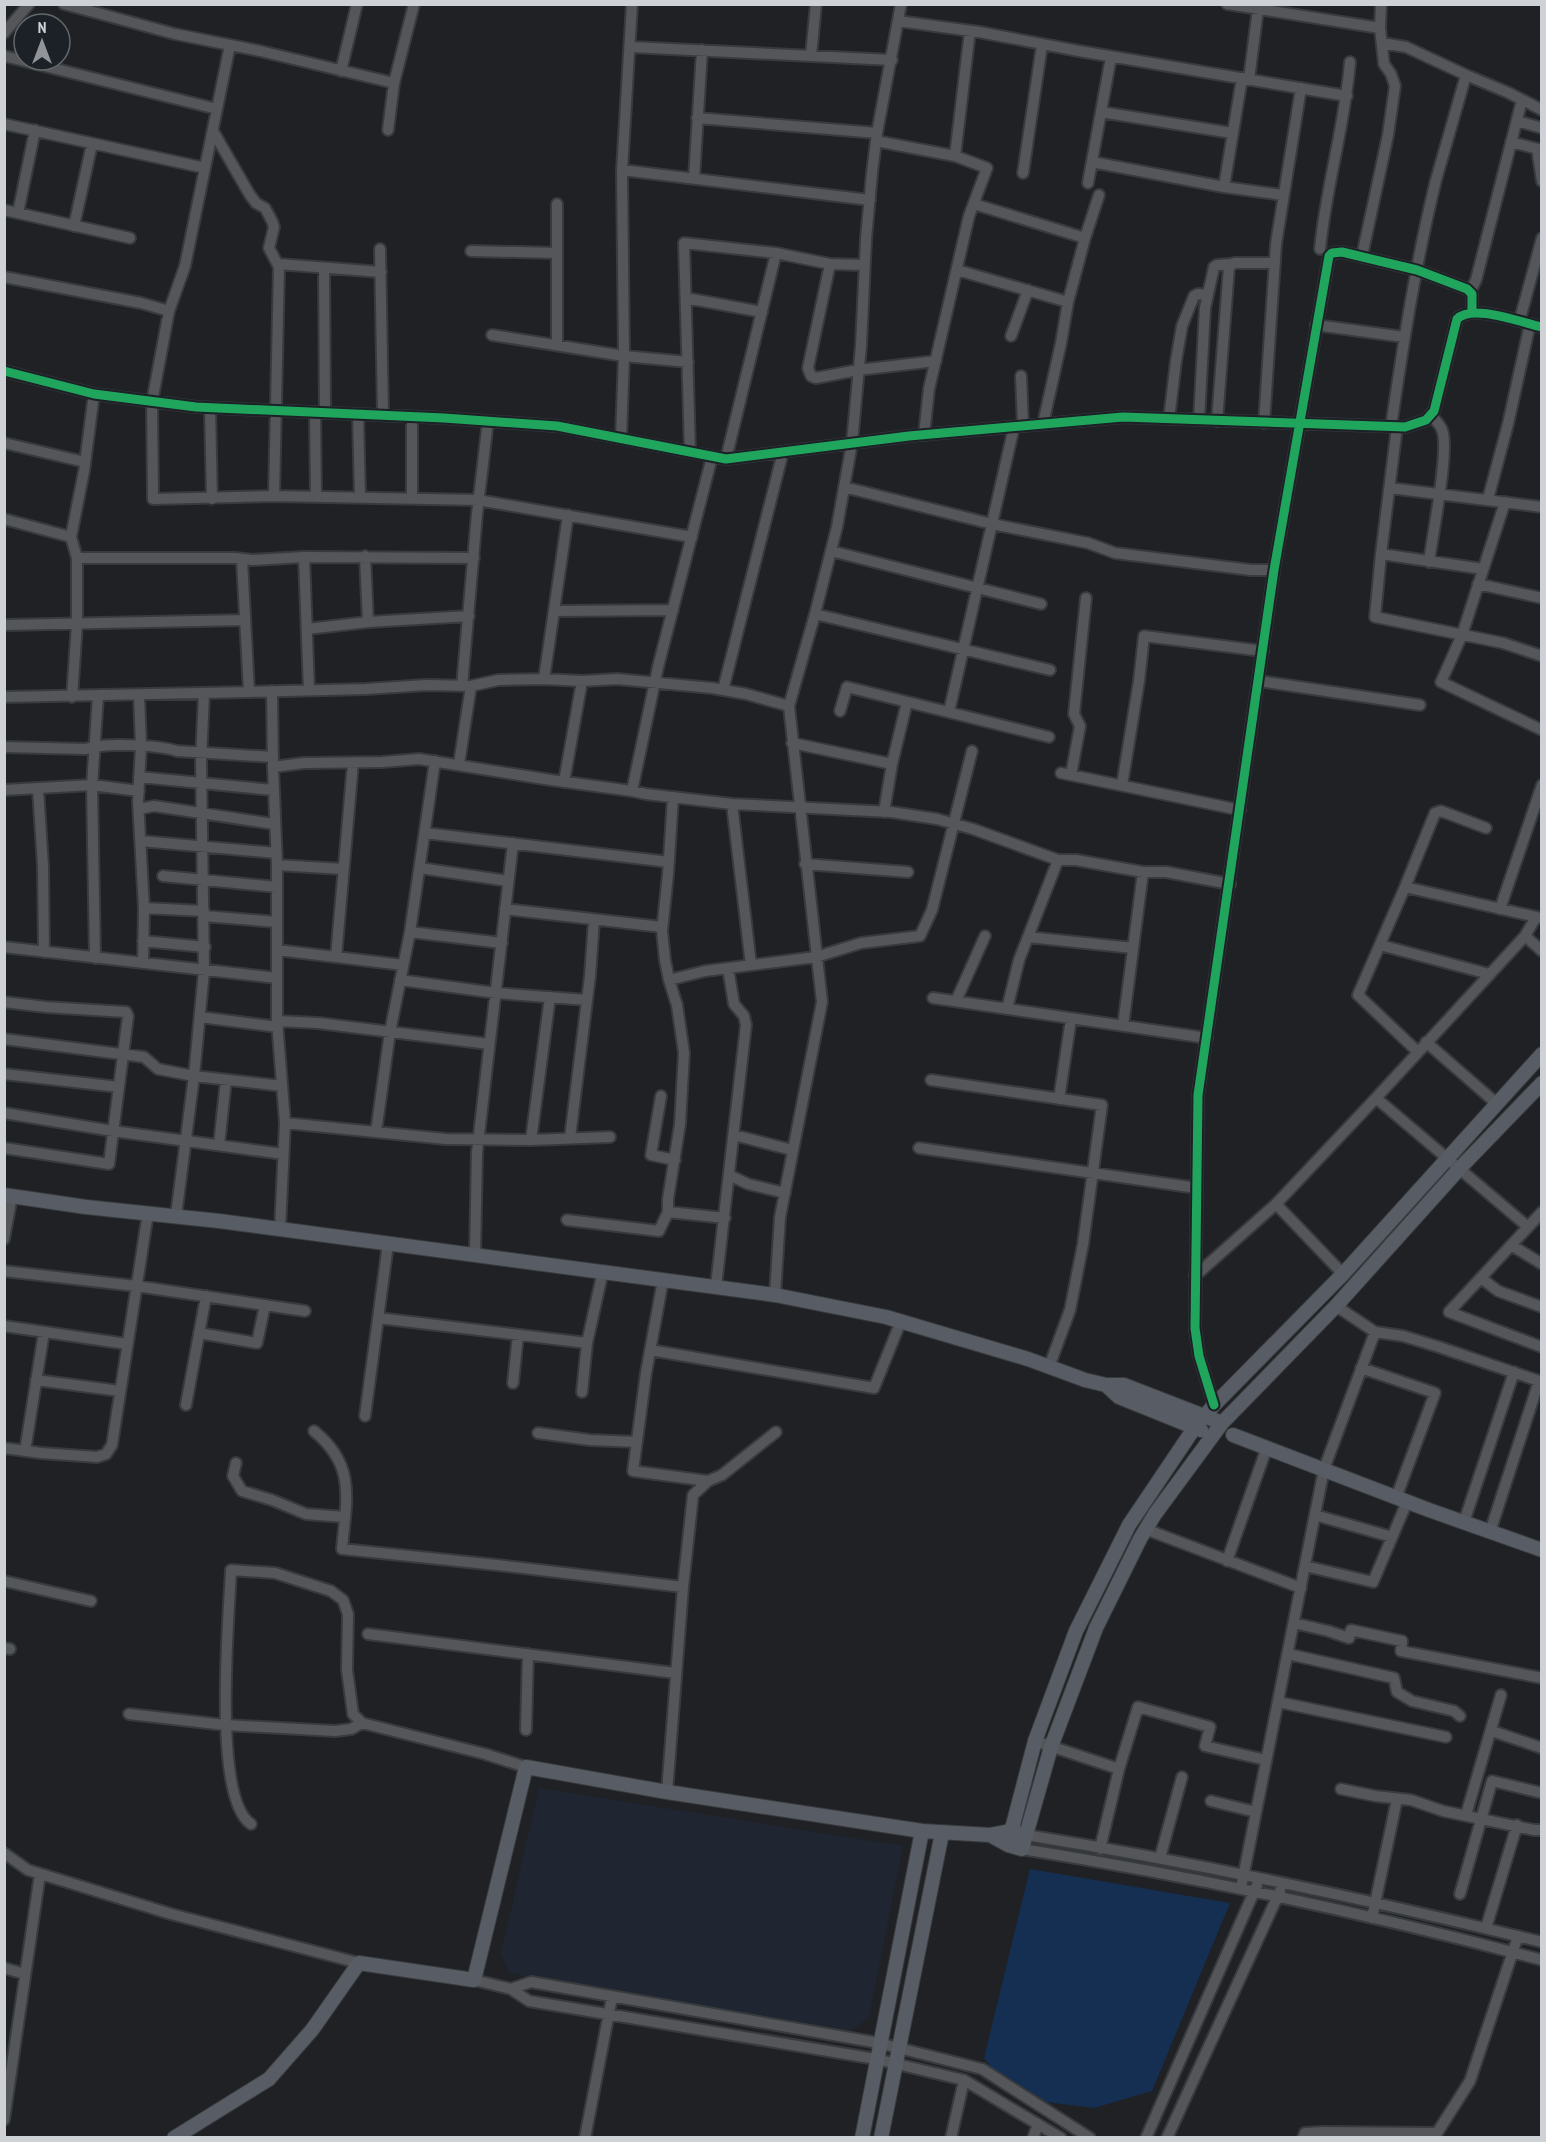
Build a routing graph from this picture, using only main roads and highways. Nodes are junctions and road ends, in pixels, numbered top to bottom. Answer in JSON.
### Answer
{"nodes":[{"id":1,"x":1542,"y":1054,"type":"edge"},
{"id":2,"x":1542,"y":1083,"type":"edge"},
{"id":3,"x":8,"y":1196,"type":"edge"},
{"id":4,"x":1106,"y":1385,"type":"junction"},
{"id":5,"x":1204,"y":1416,"type":"junction"},
{"id":6,"x":1222,"y":1423,"type":"junction"},
{"id":7,"x":1195,"y":1427,"type":"junction"},
{"id":8,"x":1233,"y":1434,"type":"road end"},
{"id":9,"x":1213,"y":1435,"type":"junction"},
{"id":10,"x":1542,"y":1550,"type":"edge"},
{"id":11,"x":922,"y":1831,"type":"junction"},
{"id":12,"x":942,"y":1833,"type":"junction"},
{"id":13,"x":1010,"y":1838,"type":"junction"},
{"id":14,"x":174,"y":2138,"type":"edge"},
{"id":15,"x":862,"y":2138,"type":"edge"},
{"id":16,"x":881,"y":2138,"type":"edge"}],
"edges":[{"from":1,"to":5,"type":"main road"},
{"from":2,"to":6,"type":"main road"},
{"from":3,"to":4,"type":"main road"},
{"from":4,"to":5,"type":"main road"},
{"from":4,"to":7,"type":"main road"},
{"from":5,"to":6,"type":"main road"},
{"from":5,"to":7,"type":"main road"},
{"from":6,"to":9,"type":"main road"},
{"from":7,"to":9,"type":"main road"},
{"from":7,"to":13,"type":"main road"},
{"from":8,"to":10,"type":"main road"},
{"from":9,"to":13,"type":"main road"},
{"from":11,"to":12,"type":"main road"},
{"from":11,"to":14,"type":"main road"},
{"from":11,"to":15,"type":"main road"},
{"from":12,"to":13,"type":"main road"},
{"from":12,"to":16,"type":"main road"}]}
